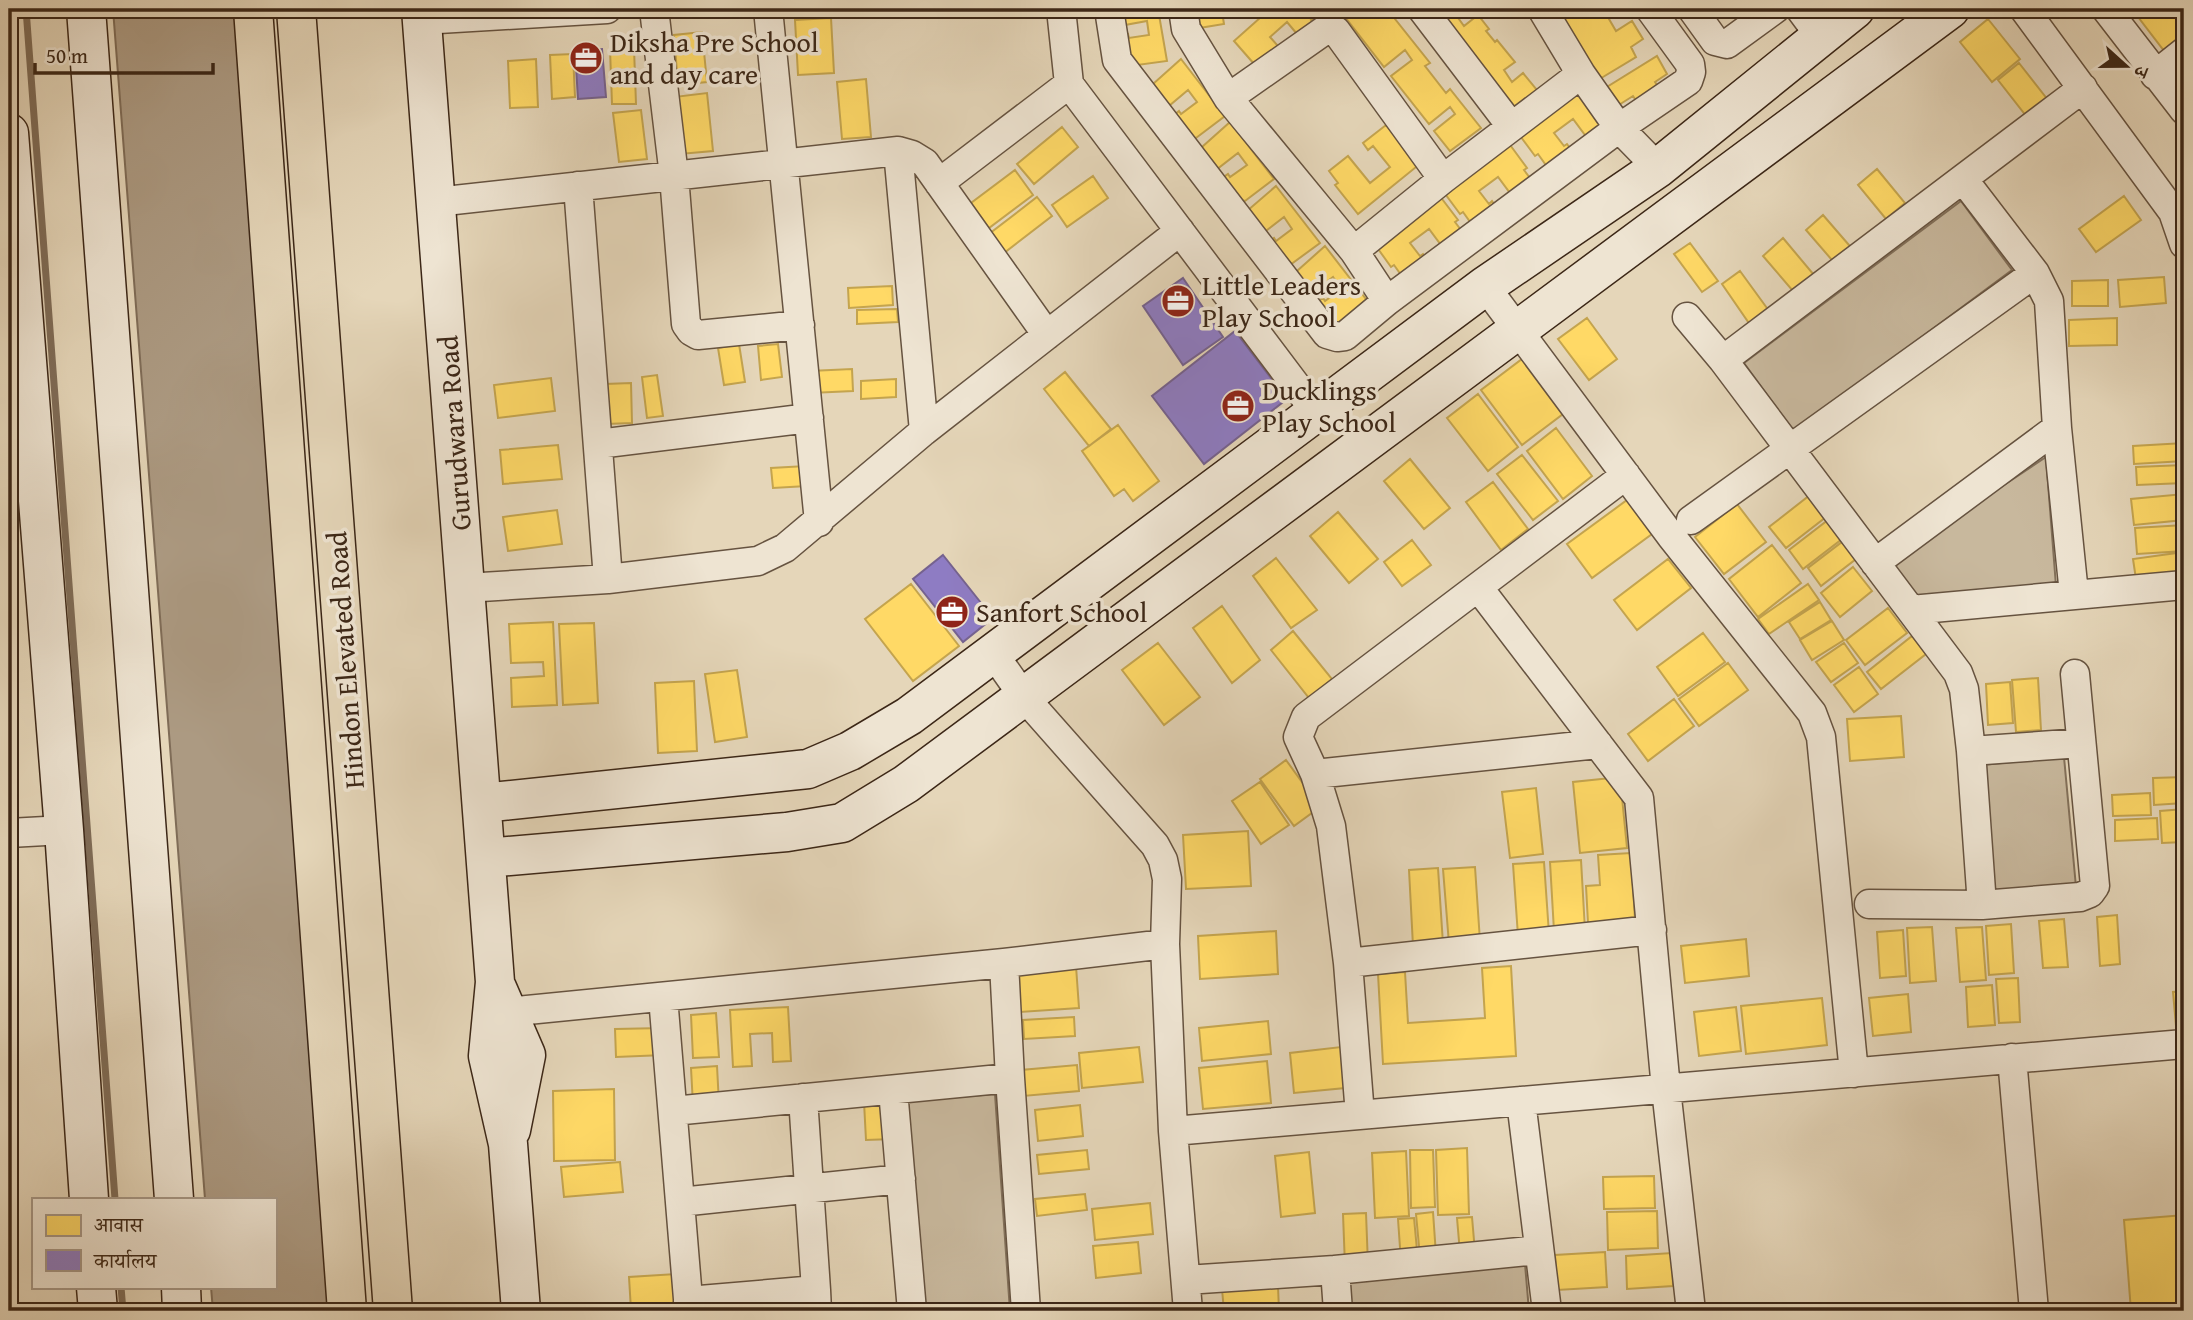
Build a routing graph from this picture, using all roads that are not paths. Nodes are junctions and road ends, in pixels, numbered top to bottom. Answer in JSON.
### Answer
{"nodes":[{"id":1,"x":86,"y":9,"type":"edge"},
{"id":2,"x":253,"y":9,"type":"edge"},
{"id":3,"x":296,"y":9,"type":"edge"},
{"id":4,"x":607,"y":9,"type":"edge"},
{"id":5,"x":654,"y":9,"type":"edge"},
{"id":6,"x":768,"y":9,"type":"edge"},
{"id":7,"x":1061,"y":9,"type":"edge"},
{"id":8,"x":1109,"y":9,"type":"edge"},
{"id":9,"x":1183,"y":9,"type":"edge"},
{"id":10,"x":1422,"y":9,"type":"edge"},
{"id":11,"x":1542,"y":9,"type":"edge"},
{"id":12,"x":1650,"y":9,"type":"edge"},
{"id":13,"x":1692,"y":9,"type":"edge"},
{"id":14,"x":1775,"y":9,"type":"edge"},
{"id":15,"x":1855,"y":9,"type":"edge"},
{"id":16,"x":1950,"y":9,"type":"edge"},
{"id":17,"x":2024,"y":9,"type":"edge"},
{"id":18,"x":2106,"y":9,"type":"edge"},
{"id":19,"x":422,"y":14,"type":"edge"},
{"id":20,"x":1810,"y":22,"type":"edge"},
{"id":21,"x":2184,"y":52,"type":"edge"},
{"id":22,"x":1581,"y":74,"type":"junction"},
{"id":23,"x":2155,"y":75,"type":"junction"},
{"id":24,"x":1069,"y":83,"type":"junction"},
{"id":25,"x":2084,"y":88,"type":"junction"},
{"id":26,"x":1228,"y":97,"type":"junction"},
{"id":27,"x":2184,"y":110,"type":"edge"},
{"id":28,"x":1511,"y":126,"type":"junction"},
{"id":29,"x":1619,"y":128,"type":"junction"},
{"id":30,"x":9,"y":133,"type":"edge"},
{"id":31,"x":898,"y":151,"type":"junction"},
{"id":32,"x":783,"y":164,"type":"junction"},
{"id":33,"x":1658,"y":169,"type":"junction"},
{"id":34,"x":674,"y":176,"type":"junction"},
{"id":35,"x":1443,"y":179,"type":"junction"},
{"id":36,"x":1963,"y":179,"type":"junction"},
{"id":37,"x":939,"y":183,"type":"junction"},
{"id":38,"x":578,"y":186,"type":"junction"},
{"id":39,"x":436,"y":202,"type":"junction"},
{"id":40,"x":1180,"y":231,"type":"junction"},
{"id":41,"x":2184,"y":244,"type":"edge"},
{"id":42,"x":1354,"y":251,"type":"junction"},
{"id":43,"x":2035,"y":273,"type":"junction"},
{"id":44,"x":1485,"y":286,"type":"junction"},
{"id":45,"x":1387,"y":301,"type":"junction"},
{"id":46,"x":1687,"y":317,"type":"dead end"},
{"id":47,"x":800,"y":324,"type":"junction"},
{"id":48,"x":1518,"y":330,"type":"junction"},
{"id":49,"x":1048,"y":335,"type":"junction"},
{"id":50,"x":1723,"y":360,"type":"junction"},
{"id":51,"x":1316,"y":412,"type":"junction"},
{"id":52,"x":809,"y":418,"type":"junction"},
{"id":53,"x":2057,"y":428,"type":"junction"},
{"id":54,"x":924,"y":431,"type":"junction"},
{"id":55,"x":598,"y":444,"type":"junction"},
{"id":56,"x":1789,"y":448,"type":"junction"},
{"id":57,"x":1626,"y":475,"type":"junction"},
{"id":58,"x":1691,"y":520,"type":"dead end"},
{"id":59,"x":819,"y":522,"type":"junction"},
{"id":60,"x":1875,"y":562,"type":"junction"},
{"id":61,"x":608,"y":579,"type":"junction"},
{"id":62,"x":2184,"y":585,"type":"edge"},
{"id":63,"x":1478,"y":587,"type":"junction"},
{"id":64,"x":466,"y":589,"type":"junction"},
{"id":65,"x":2074,"y":594,"type":"junction"},
{"id":66,"x":1911,"y":610,"type":"junction"},
{"id":67,"x":993,"y":653,"type":"junction"},
{"id":68,"x":2076,"y":674,"type":"dead end"},
{"id":69,"x":1024,"y":697,"type":"junction"},
{"id":70,"x":2081,"y":743,"type":"junction"},
{"id":71,"x":1598,"y":744,"type":"junction"},
{"id":72,"x":1972,"y":751,"type":"junction"},
{"id":73,"x":1315,"y":774,"type":"junction"},
{"id":74,"x":481,"y":803,"type":"junction"},
{"id":75,"x":64,"y":830,"type":"junction"},
{"id":76,"x":9,"y":833,"type":"edge"},
{"id":77,"x":486,"y":858,"type":"junction"},
{"id":78,"x":1869,"y":904,"type":"dead end"},
{"id":79,"x":1982,"y":905,"type":"junction"},
{"id":80,"x":1652,"y":930,"type":"junction"},
{"id":81,"x":1165,"y":944,"type":"junction"},
{"id":82,"x":1004,"y":963,"type":"junction"},
{"id":83,"x":1348,"y":963,"type":"junction"},
{"id":84,"x":501,"y":997,"type":"junction"},
{"id":85,"x":663,"y":997,"type":"junction"},
{"id":86,"x":2184,"y":1044,"type":"edge"},
{"id":87,"x":2012,"y":1058,"type":"junction"},
{"id":88,"x":1854,"y":1073,"type":"junction"},
{"id":89,"x":1010,"y":1078,"type":"junction"},
{"id":90,"x":1667,"y":1089,"type":"junction"},
{"id":91,"x":893,"y":1090,"type":"junction"},
{"id":92,"x":803,"y":1098,"type":"junction"},
{"id":93,"x":1521,"y":1101,"type":"junction"},
{"id":94,"x":673,"y":1111,"type":"junction"},
{"id":95,"x":1360,"y":1115,"type":"junction"},
{"id":96,"x":1173,"y":1131,"type":"junction"},
{"id":97,"x":901,"y":1179,"type":"junction"},
{"id":98,"x":809,"y":1187,"type":"junction"},
{"id":99,"x":89,"y":1198,"type":"edge"},
{"id":100,"x":174,"y":1198,"type":"edge"},
{"id":101,"x":680,"y":1202,"type":"junction"},
{"id":102,"x":1539,"y":1250,"type":"junction"},
{"id":103,"x":1335,"y":1270,"type":"junction"},
{"id":104,"x":1186,"y":1280,"type":"junction"},
{"id":105,"x":96,"y":1288,"type":"edge"},
{"id":106,"x":181,"y":1288,"type":"edge"},
{"id":107,"x":816,"y":1301,"type":"edge"},
{"id":108,"x":689,"y":1306,"type":"edge"},
{"id":109,"x":98,"y":1311,"type":"edge"},
{"id":110,"x":183,"y":1311,"type":"edge"},
{"id":111,"x":347,"y":1311,"type":"edge"},
{"id":112,"x":393,"y":1311,"type":"edge"},
{"id":113,"x":520,"y":1311,"type":"edge"},
{"id":114,"x":912,"y":1311,"type":"edge"},
{"id":115,"x":1027,"y":1311,"type":"edge"},
{"id":116,"x":1188,"y":1311,"type":"edge"},
{"id":117,"x":1338,"y":1311,"type":"edge"},
{"id":118,"x":1547,"y":1311,"type":"edge"},
{"id":119,"x":1691,"y":1311,"type":"edge"},
{"id":120,"x":2034,"y":1311,"type":"edge"}],
"edges":[{"from":1,"to":100,"type":"street"},
{"from":2,"to":111,"type":"highway","name":"Hindon Elevated Road"},
{"from":3,"to":112,"type":"highway","name":"Hindon Elevated Road"},
{"from":4,"to":19,"type":"street"},
{"from":5,"to":34,"type":"street"},
{"from":6,"to":32,"type":"street"},
{"from":7,"to":24,"type":"street"},
{"from":8,"to":45,"type":"street"},
{"from":9,"to":26,"type":"street"},
{"from":10,"to":28,"type":"street"},
{"from":11,"to":22,"type":"street"},
{"from":12,"to":29,"type":"street"},
{"from":13,"to":14,"type":"street"},
{"from":15,"to":20,"type":"street"},
{"from":16,"to":48,"type":"street"},
{"from":17,"to":25,"type":"street"},
{"from":18,"to":23,"type":"street"},
{"from":19,"to":39,"type":"street","name":"Gurudwara Road"},
{"from":20,"to":33,"type":"street"},
{"from":21,"to":23,"type":"street"},
{"from":22,"to":28,"type":"street"},
{"from":22,"to":29,"type":"street"},
{"from":23,"to":27,"type":"street"},
{"from":24,"to":37,"type":"street"},
{"from":24,"to":40,"type":"street"},
{"from":25,"to":36,"type":"street"},
{"from":25,"to":41,"type":"street"},
{"from":26,"to":35,"type":"street"},
{"from":26,"to":42,"type":"street"},
{"from":28,"to":35,"type":"street"},
{"from":29,"to":33,"type":"street"},
{"from":29,"to":45,"type":"street"},
{"from":30,"to":75,"type":"street"},
{"from":31,"to":32,"type":"street"},
{"from":31,"to":37,"type":"street"},
{"from":31,"to":54,"type":"street"},
{"from":32,"to":34,"type":"street"},
{"from":32,"to":47,"type":"street"},
{"from":33,"to":44,"type":"street"},
{"from":34,"to":38,"type":"street"},
{"from":34,"to":47,"type":"street"},
{"from":35,"to":42,"type":"street"},
{"from":36,"to":43,"type":"street"},
{"from":36,"to":50,"type":"street"},
{"from":37,"to":49,"type":"street"},
{"from":38,"to":39,"type":"street"},
{"from":38,"to":55,"type":"street"},
{"from":39,"to":64,"type":"street","name":"Gurudwara Road"},
{"from":40,"to":49,"type":"street"},
{"from":40,"to":51,"type":"street"},
{"from":42,"to":45,"type":"street"},
{"from":43,"to":53,"type":"street"},
{"from":43,"to":56,"type":"street"},
{"from":44,"to":48,"type":"street"},
{"from":44,"to":51,"type":"street"},
{"from":46,"to":50,"type":"street"},
{"from":47,"to":52,"type":"street"},
{"from":48,"to":57,"type":"street"},
{"from":48,"to":69,"type":"street"},
{"from":49,"to":54,"type":"street"},
{"from":50,"to":56,"type":"street"},
{"from":51,"to":67,"type":"street"},
{"from":52,"to":55,"type":"street"},
{"from":52,"to":59,"type":"street"},
{"from":53,"to":60,"type":"street"},
{"from":53,"to":65,"type":"street"},
{"from":54,"to":59,"type":"street"},
{"from":55,"to":61,"type":"street"},
{"from":56,"to":58,"type":"street"},
{"from":56,"to":60,"type":"street"},
{"from":57,"to":63,"type":"street"},
{"from":57,"to":88,"type":"street"},
{"from":59,"to":61,"type":"street"},
{"from":60,"to":66,"type":"street"},
{"from":61,"to":64,"type":"street"},
{"from":62,"to":65,"type":"street"},
{"from":63,"to":71,"type":"street"},
{"from":63,"to":73,"type":"street"},
{"from":64,"to":74,"type":"street","name":"Gurudwara Road"},
{"from":65,"to":66,"type":"street"},
{"from":66,"to":72,"type":"street"},
{"from":67,"to":69,"type":"street"},
{"from":67,"to":74,"type":"street"},
{"from":68,"to":70,"type":"street"},
{"from":69,"to":77,"type":"street"},
{"from":69,"to":81,"type":"street"},
{"from":70,"to":72,"type":"street"},
{"from":70,"to":79,"type":"street"},
{"from":71,"to":73,"type":"street"},
{"from":71,"to":80,"type":"street"},
{"from":72,"to":79,"type":"street"},
{"from":73,"to":83,"type":"street"},
{"from":74,"to":77,"type":"street","name":"Gurudwara Road"},
{"from":75,"to":76,"type":"street"},
{"from":75,"to":99,"type":"street"},
{"from":77,"to":84,"type":"street","name":"Gurudwara Road"},
{"from":78,"to":79,"type":"street"},
{"from":80,"to":83,"type":"street"},
{"from":80,"to":90,"type":"street"},
{"from":81,"to":82,"type":"street"},
{"from":81,"to":96,"type":"street"},
{"from":82,"to":85,"type":"street"},
{"from":82,"to":89,"type":"street"},
{"from":83,"to":95,"type":"street"},
{"from":84,"to":85,"type":"street"},
{"from":84,"to":113,"type":"street","name":"Gurudwara Road"},
{"from":85,"to":94,"type":"street"},
{"from":86,"to":87,"type":"street"},
{"from":87,"to":88,"type":"street"},
{"from":87,"to":120,"type":"street"},
{"from":88,"to":90,"type":"street"},
{"from":89,"to":91,"type":"street"},
{"from":89,"to":115,"type":"street"},
{"from":90,"to":93,"type":"street"},
{"from":90,"to":119,"type":"street"},
{"from":91,"to":92,"type":"street"},
{"from":91,"to":97,"type":"street"},
{"from":92,"to":94,"type":"street"},
{"from":92,"to":98,"type":"street"},
{"from":93,"to":95,"type":"street"},
{"from":93,"to":102,"type":"street"},
{"from":94,"to":101,"type":"street"},
{"from":95,"to":96,"type":"street"},
{"from":96,"to":104,"type":"street"},
{"from":97,"to":98,"type":"street"},
{"from":97,"to":114,"type":"street"},
{"from":98,"to":101,"type":"street"},
{"from":98,"to":107,"type":"street"},
{"from":101,"to":108,"type":"street"},
{"from":102,"to":103,"type":"street"},
{"from":102,"to":118,"type":"street"},
{"from":103,"to":104,"type":"street"},
{"from":103,"to":117,"type":"street"},
{"from":104,"to":116,"type":"street"},
{"from":105,"to":109,"type":"street"},
{"from":106,"to":110,"type":"street"},
{"from":107,"to":108,"type":"street"}]}
